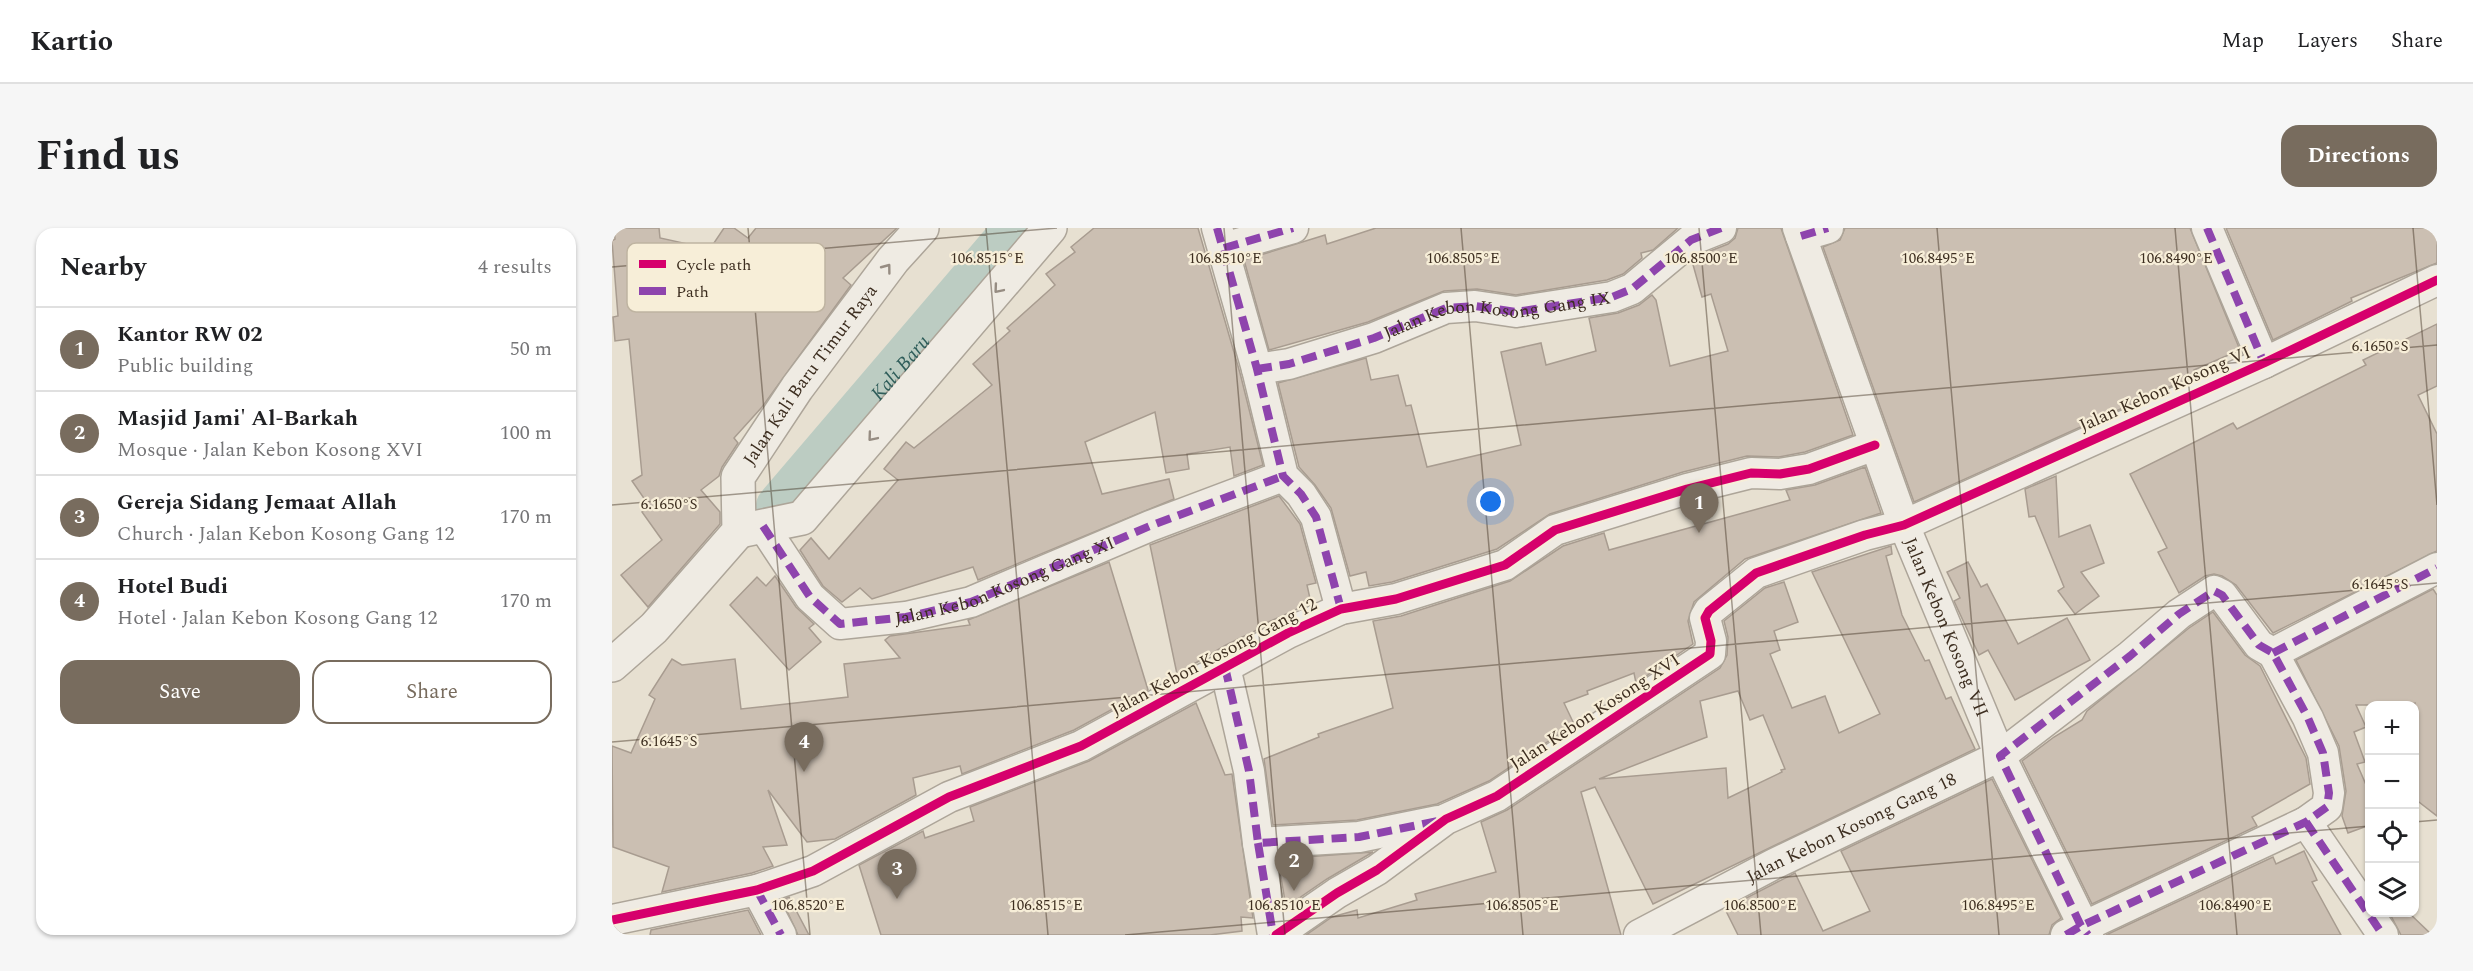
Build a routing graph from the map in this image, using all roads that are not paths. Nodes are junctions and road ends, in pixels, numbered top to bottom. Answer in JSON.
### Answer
{"nodes":[{"id":1,"x":922,"y":228,"type":"edge"},
{"id":2,"x":1050,"y":228,"type":"edge"},
{"id":3,"x":1293,"y":228,"type":"edge"},
{"id":4,"x":1721,"y":228,"type":"edge"},
{"id":5,"x":2207,"y":228,"type":"edge"},
{"id":6,"x":1809,"y":231,"type":"edge"},
{"id":7,"x":1221,"y":238,"type":"edge"},
{"id":8,"x":2437,"y":280,"type":"edge"},
{"id":9,"x":2264,"y":363,"type":"junction"},
{"id":10,"x":1257,"y":369,"type":"junction"},
{"id":11,"x":1875,"y":446,"type":"junction"},
{"id":12,"x":1283,"y":476,"type":"junction"},
{"id":13,"x":1904,"y":525,"type":"junction"},
{"id":14,"x":751,"y":528,"type":"junction"},
{"id":15,"x":2437,"y":568,"type":"edge"},
{"id":16,"x":1341,"y":609,"type":"junction"},
{"id":17,"x":2273,"y":652,"type":"junction"},
{"id":18,"x":612,"y":664,"type":"edge"},
{"id":19,"x":1225,"y":667,"type":"junction"},
{"id":20,"x":2000,"y":756,"type":"junction"},
{"id":21,"x":1446,"y":819,"type":"junction"},
{"id":22,"x":2306,"y":822,"type":"junction"},
{"id":23,"x":1258,"y":843,"type":"junction"},
{"id":24,"x":757,"y":890,"type":"junction"},
{"id":25,"x":612,"y":920,"type":"edge"},
{"id":26,"x":2078,"y":932,"type":"edge"},
{"id":27,"x":781,"y":935,"type":"edge"},
{"id":28,"x":1275,"y":935,"type":"edge"},
{"id":29,"x":1640,"y":935,"type":"edge"},
{"id":30,"x":2383,"y":935,"type":"edge"}],
"edges":[{"from":14,"to":1,"type":"street","name":"Jalan Kali Baru Timur Raya","one_way":true},
{"from":2,"to":14,"type":"street","one_way":true},
{"from":3,"to":7,"type":"street"},
{"from":4,"to":10,"type":"street","name":"Jalan Kebon Kosong Gang IX"},
{"from":5,"to":9,"type":"street"},
{"from":6,"to":11,"type":"street","name":"Jalan Kebon Kosong VII"},
{"from":7,"to":10,"type":"street"},
{"from":8,"to":9,"type":"street","name":"Jalan Kebon Kosong VI"},
{"from":9,"to":13,"type":"street","name":"Jalan Kebon Kosong VI"},
{"from":10,"to":12,"type":"street"},
{"from":11,"to":13,"type":"street","name":"Jalan Kebon Kosong VII"},
{"from":11,"to":16,"type":"street","name":"Jalan Kebon Kosong Gang 12"},
{"from":12,"to":14,"type":"street","name":"Jalan Kebon Kosong Gang XI"},
{"from":12,"to":16,"type":"street"},
{"from":13,"to":20,"type":"street","name":"Jalan Kebon Kosong VII"},
{"from":13,"to":21,"type":"street","name":"Jalan Kebon Kosong XVI"},
{"from":14,"to":18,"type":"street"},
{"from":15,"to":17,"type":"street"},
{"from":16,"to":19,"type":"street","name":"Jalan Kebon Kosong Gang 12"},
{"from":17,"to":20,"type":"street","name":"Jalan Kebon Kosong Gang 18"},
{"from":17,"to":22,"type":"street"},
{"from":19,"to":23,"type":"street"},
{"from":19,"to":24,"type":"street","name":"Jalan Kebon Kosong Gang 12"},
{"from":20,"to":26,"type":"street","name":"Jalan Kebon Kosong VII"},
{"from":20,"to":29,"type":"street","name":"Jalan Kebon Kosong Gang 18"},
{"from":21,"to":23,"type":"street"},
{"from":21,"to":28,"type":"street","name":"Jalan Kebon Kosong XVI"},
{"from":22,"to":26,"type":"street"},
{"from":22,"to":30,"type":"street"},
{"from":23,"to":28,"type":"street"},
{"from":24,"to":25,"type":"street","name":"Jalan Kebon Kosong Gang 12"},
{"from":24,"to":27,"type":"street"}]}
